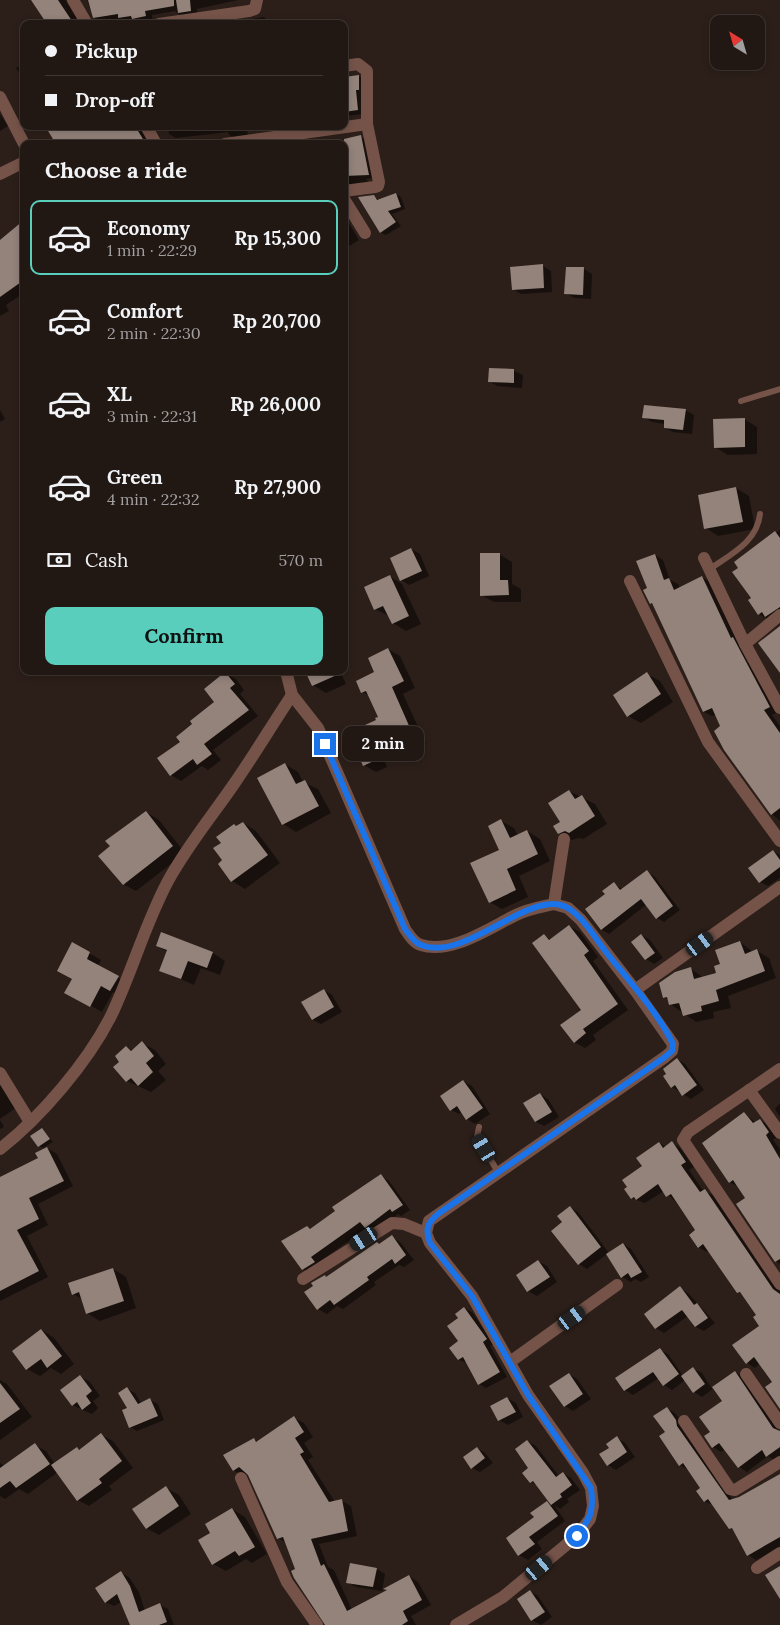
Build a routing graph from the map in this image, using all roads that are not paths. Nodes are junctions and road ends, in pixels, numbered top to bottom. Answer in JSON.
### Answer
{"nodes":[{"id":1,"x":73,"y":0,"type":"edge"},
{"id":2,"x":257,"y":0,"type":"edge"},
{"id":3,"x":85,"y":20,"type":"edge"},
{"id":4,"x":187,"y":20,"type":"edge"},
{"id":5,"x":348,"y":65,"type":"edge"},
{"id":6,"x":0,"y":97,"type":"edge"},
{"id":7,"x":367,"y":124,"type":"junction"},
{"id":8,"x":348,"y":127,"type":"edge"},
{"id":9,"x":324,"y":130,"type":"edge"},
{"id":10,"x":22,"y":140,"type":"edge"},
{"id":11,"x":253,"y":140,"type":"edge"},
{"id":12,"x":20,"y":164,"type":"edge"},
{"id":13,"x":0,"y":174,"type":"edge"},
{"id":14,"x":348,"y":190,"type":"edge"},
{"id":15,"x":348,"y":206,"type":"edge"},
{"id":16,"x":364,"y":233,"type":"dead end"},
{"id":17,"x":780,"y":389,"type":"edge"},
{"id":18,"x":741,"y":401,"type":"dead end"},
{"id":19,"x":760,"y":514,"type":"dead end"},
{"id":20,"x":707,"y":564,"type":"joint"},
{"id":21,"x":630,"y":581,"type":"dead end"},
{"id":22,"x":780,"y":615,"type":"edge"},
{"id":23,"x":746,"y":644,"type":"junction"},
{"id":24,"x":287,"y":675,"type":"edge"},
{"id":25,"x":292,"y":695,"type":"junction"},
{"id":26,"x":780,"y":708,"type":"edge"},
{"id":27,"x":776,"y":826,"type":"edge"},
{"id":28,"x":564,"y":840,"type":"dead end"},
{"id":29,"x":780,"y":841,"type":"edge"},
{"id":30,"x":780,"y":887,"type":"edge"},
{"id":31,"x":554,"y":904,"type":"junction"},
{"id":32,"x":635,"y":990,"type":"junction"},
{"id":33,"x":780,"y":1070,"type":"edge"},
{"id":34,"x":0,"y":1073,"type":"edge"},
{"id":35,"x":749,"y":1090,"type":"junction"},
{"id":36,"x":30,"y":1122,"type":"junction"},
{"id":37,"x":479,"y":1127,"type":"dead end"},
{"id":38,"x":780,"y":1133,"type":"edge"},
{"id":39,"x":0,"y":1149,"type":"edge"},
{"id":40,"x":498,"y":1172,"type":"junction"},
{"id":41,"x":426,"y":1233,"type":"junction"},
{"id":42,"x":303,"y":1279,"type":"dead end"},
{"id":43,"x":779,"y":1280,"type":"edge"},
{"id":44,"x":617,"y":1285,"type":"dead end"},
{"id":45,"x":510,"y":1362,"type":"junction"},
{"id":46,"x":746,"y":1374,"type":"dead end"},
{"id":47,"x":684,"y":1421,"type":"dead end"},
{"id":48,"x":780,"y":1423,"type":"edge"},
{"id":49,"x":780,"y":1462,"type":"edge"},
{"id":50,"x":241,"y":1478,"type":"dead end"},
{"id":51,"x":780,"y":1553,"type":"edge"},
{"id":52,"x":757,"y":1568,"type":"dead end"},
{"id":53,"x":317,"y":1625,"type":"edge"},
{"id":54,"x":456,"y":1625,"type":"edge"}],
"edges":[{"from":1,"to":3,"type":"street"},
{"from":2,"to":4,"type":"street"},
{"from":5,"to":7,"type":"street"},
{"from":6,"to":10,"type":"street"},
{"from":7,"to":8,"type":"street"},
{"from":7,"to":14,"type":"street"},
{"from":9,"to":11,"type":"street"},
{"from":12,"to":13,"type":"street"},
{"from":15,"to":16,"type":"street"},
{"from":17,"to":18,"type":"lane"},
{"from":19,"to":20,"type":"lane"},
{"from":20,"to":23,"type":"street"},
{"from":21,"to":27,"type":"street"},
{"from":22,"to":23,"type":"street"},
{"from":23,"to":26,"type":"street"},
{"from":24,"to":25,"type":"street"},
{"from":25,"to":31,"type":"street"},
{"from":25,"to":36,"type":"street"},
{"from":27,"to":29,"type":"street"},
{"from":28,"to":31,"type":"street"},
{"from":30,"to":32,"type":"street"},
{"from":31,"to":32,"type":"street"},
{"from":32,"to":40,"type":"street"},
{"from":33,"to":35,"type":"street"},
{"from":34,"to":36,"type":"street"},
{"from":35,"to":38,"type":"street"},
{"from":35,"to":43,"type":"street"},
{"from":36,"to":39,"type":"street"},
{"from":37,"to":40,"type":"lane"},
{"from":40,"to":41,"type":"street"},
{"from":41,"to":42,"type":"street"},
{"from":41,"to":45,"type":"street"},
{"from":44,"to":45,"type":"street"},
{"from":45,"to":54,"type":"street"},
{"from":46,"to":48,"type":"street"},
{"from":47,"to":49,"type":"street"},
{"from":50,"to":53,"type":"street"},
{"from":51,"to":52,"type":"street"}]}
